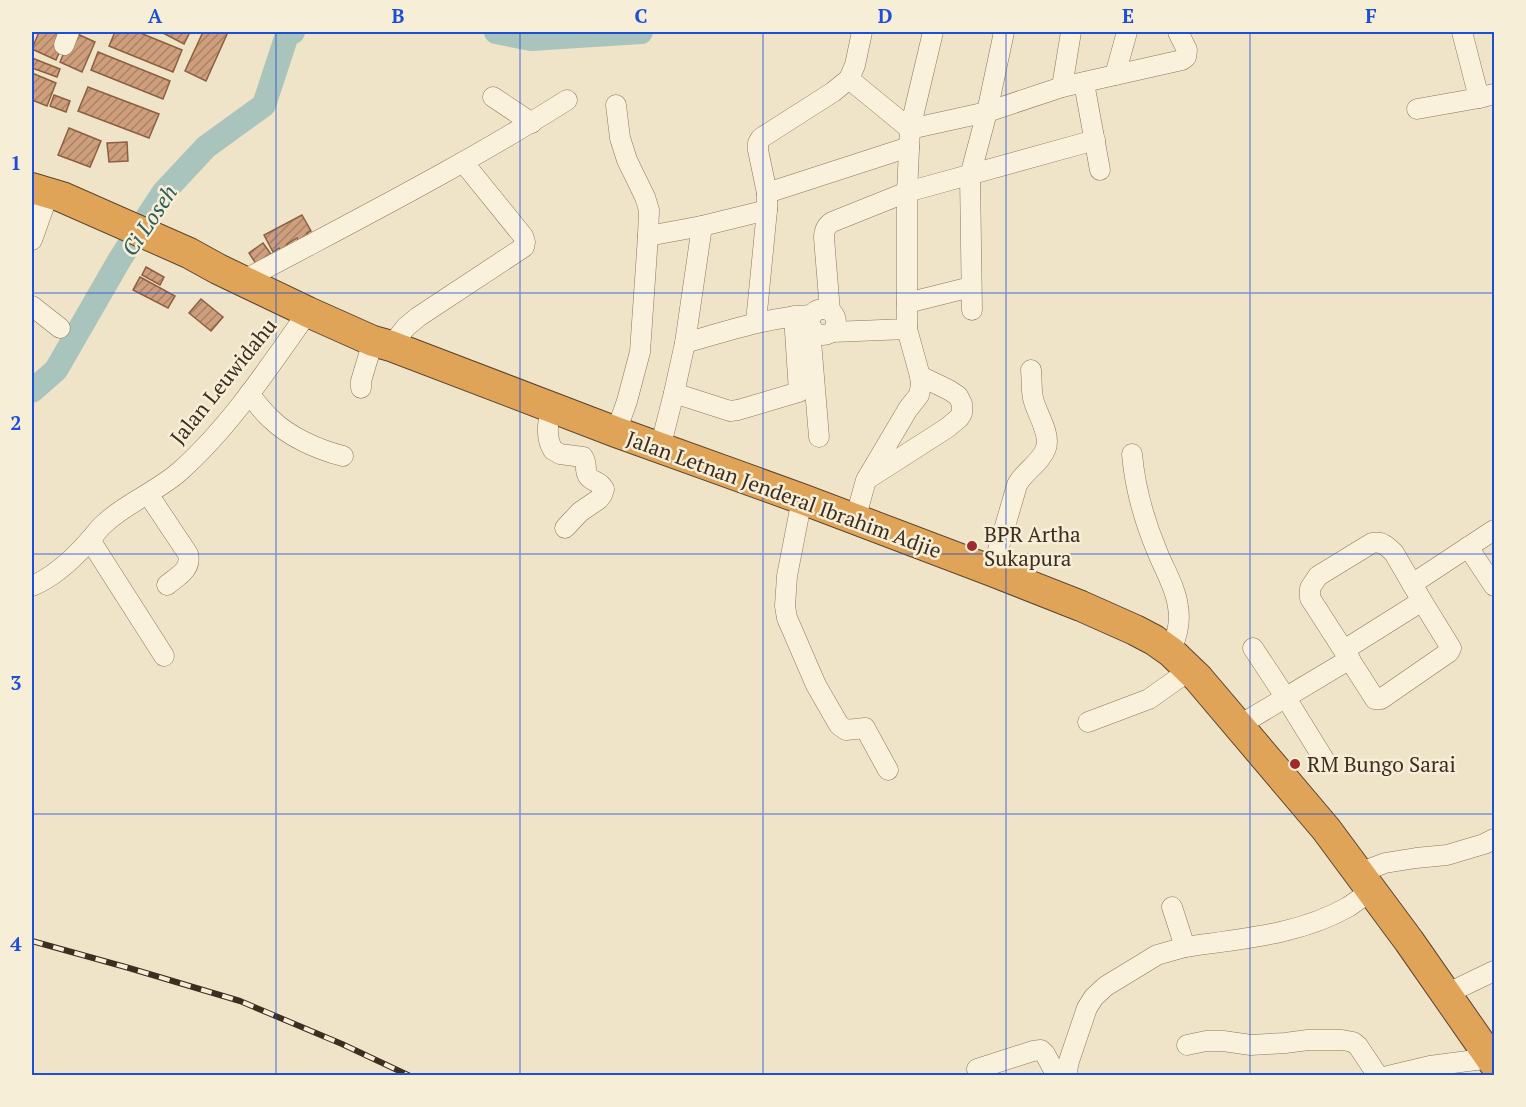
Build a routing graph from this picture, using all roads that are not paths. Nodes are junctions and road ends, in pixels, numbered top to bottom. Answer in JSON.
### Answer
{"nodes":[{"id":1,"x":862,"y":32,"type":"edge"},
{"id":2,"x":933,"y":32,"type":"edge"},
{"id":3,"x":1004,"y":32,"type":"edge"},
{"id":4,"x":1071,"y":32,"type":"edge"},
{"id":5,"x":1127,"y":32,"type":"edge"},
{"id":6,"x":1178,"y":32,"type":"edge"},
{"id":7,"x":1462,"y":32,"type":"edge"},
{"id":8,"x":1115,"y":75,"type":"junction"},
{"id":9,"x":849,"y":79,"type":"junction"},
{"id":10,"x":1084,"y":82,"type":"junction"},
{"id":11,"x":1062,"y":87,"type":"junction"},
{"id":12,"x":1487,"y":96,"type":"edge"},
{"id":13,"x":493,"y":97,"type":"dead end"},
{"id":14,"x":567,"y":100,"type":"dead end"},
{"id":15,"x":616,"y":105,"type":"dead end"},
{"id":16,"x":1418,"y":109,"type":"dead end"},
{"id":17,"x":987,"y":112,"type":"junction"},
{"id":18,"x":532,"y":123,"type":"junction"},
{"id":19,"x":909,"y":138,"type":"junction"},
{"id":20,"x":1095,"y":140,"type":"junction"},
{"id":21,"x":463,"y":162,"type":"junction"},
{"id":22,"x":1100,"y":170,"type":"dead end"},
{"id":23,"x":970,"y":176,"type":"junction"},
{"id":24,"x":907,"y":192,"type":"junction"},
{"id":25,"x":48,"y":193,"type":"edge"},
{"id":26,"x":767,"y":201,"type":"junction"},
{"id":27,"x":702,"y":226,"type":"junction"},
{"id":28,"x":648,"y":236,"type":"junction"},
{"id":29,"x":32,"y":240,"type":"edge"},
{"id":30,"x":243,"y":280,"type":"junction"},
{"id":31,"x":971,"y":287,"type":"junction"},
{"id":32,"x":907,"y":303,"type":"junction"},
{"id":33,"x":32,"y":306,"type":"edge"},
{"id":34,"x":972,"y":310,"type":"dead end"},
{"id":35,"x":308,"y":312,"type":"junction"},
{"id":36,"x":812,"y":318,"type":"junction"},
{"id":37,"x":756,"y":322,"type":"junction"},
{"id":38,"x":60,"y":328,"type":"dead end"},
{"id":39,"x":907,"y":329,"type":"junction"},
{"id":40,"x":382,"y":343,"type":"junction"},
{"id":41,"x":685,"y":343,"type":"junction"},
{"id":42,"x":1031,"y":370,"type":"dead end"},
{"id":43,"x":920,"y":376,"type":"junction"},
{"id":44,"x":361,"y":388,"type":"dead end"},
{"id":45,"x":808,"y":389,"type":"junction"},
{"id":46,"x":674,"y":393,"type":"junction"},
{"id":47,"x":249,"y":394,"type":"junction"},
{"id":48,"x":551,"y":408,"type":"junction"},
{"id":49,"x":616,"y":432,"type":"junction"},
{"id":50,"x":819,"y":437,"type":"dead end"},
{"id":51,"x":660,"y":448,"type":"junction"},
{"id":52,"x":1132,"y":454,"type":"dead end"},
{"id":53,"x":343,"y":456,"type":"dead end"},
{"id":54,"x":867,"y":480,"type":"junction"},
{"id":55,"x":148,"y":494,"type":"junction"},
{"id":56,"x":802,"y":499,"type":"junction"},
{"id":57,"x":855,"y":520,"type":"junction"},
{"id":58,"x":565,"y":528,"type":"dead end"},
{"id":59,"x":1494,"y":530,"type":"edge"},
{"id":60,"x":90,"y":540,"type":"junction"},
{"id":61,"x":1468,"y":547,"type":"junction"},
{"id":62,"x":992,"y":571,"type":"junction"},
{"id":63,"x":167,"y":585,"type":"dead end"},
{"id":64,"x":32,"y":586,"type":"edge"},
{"id":65,"x":1494,"y":586,"type":"edge"},
{"id":66,"x":1417,"y":593,"type":"junction"},
{"id":67,"x":1253,"y":648,"type":"dead end"},
{"id":68,"x":1347,"y":655,"type":"junction"},
{"id":69,"x":164,"y":656,"type":"dead end"},
{"id":70,"x":1181,"y":661,"type":"junction"},
{"id":71,"x":1287,"y":698,"type":"junction"},
{"id":72,"x":1088,"y":722,"type":"dead end"},
{"id":73,"x":1238,"y":726,"type":"junction"},
{"id":74,"x":1324,"y":760,"type":"dead end"},
{"id":75,"x":888,"y":770,"type":"dead end"},
{"id":76,"x":1494,"y":839,"type":"edge"},
{"id":77,"x":1365,"y":882,"type":"junction"},
{"id":78,"x":1172,"y":907,"type":"dead end"},
{"id":79,"x":1185,"y":947,"type":"junction"},
{"id":80,"x":1494,"y":970,"type":"edge"},
{"id":81,"x":1446,"y":994,"type":"junction"},
{"id":82,"x":1187,"y":1045,"type":"dead end"},
{"id":83,"x":1493,"y":1061,"type":"edge"},
{"id":84,"x":977,"y":1069,"type":"dead end"},
{"id":85,"x":1057,"y":1076,"type":"edge"},
{"id":86,"x":1066,"y":1076,"type":"edge"},
{"id":87,"x":1378,"y":1076,"type":"edge"},
{"id":88,"x":1388,"y":1076,"type":"edge"}],
"edges":[{"from":1,"to":9,"type":"street"},
{"from":2,"to":19,"type":"street"},
{"from":3,"to":17,"type":"street"},
{"from":4,"to":11,"type":"street"},
{"from":5,"to":8,"type":"street"},
{"from":6,"to":8,"type":"street"},
{"from":7,"to":12,"type":"street"},
{"from":8,"to":10,"type":"street"},
{"from":9,"to":19,"type":"street"},
{"from":9,"to":26,"type":"street"},
{"from":10,"to":11,"type":"street"},
{"from":10,"to":20,"type":"street"},
{"from":11,"to":17,"type":"street"},
{"from":12,"to":16,"type":"street"},
{"from":13,"to":18,"type":"street"},
{"from":14,"to":18,"type":"street"},
{"from":15,"to":28,"type":"street"},
{"from":17,"to":19,"type":"street"},
{"from":17,"to":23,"type":"street"},
{"from":18,"to":21,"type":"street"},
{"from":19,"to":24,"type":"street"},
{"from":19,"to":26,"type":"street"},
{"from":20,"to":22,"type":"street"},
{"from":20,"to":23,"type":"street"},
{"from":21,"to":30,"type":"street"},
{"from":21,"to":40,"type":"street"},
{"from":23,"to":24,"type":"street"},
{"from":23,"to":31,"type":"street"},
{"from":24,"to":32,"type":"street"},
{"from":24,"to":36,"type":"street"},
{"from":25,"to":29,"type":"street"},
{"from":25,"to":30,"type":"highway","name":"Jalan Letnan Jenderal Ibrahim Adjie"},
{"from":26,"to":27,"type":"street"},
{"from":26,"to":37,"type":"street"},
{"from":27,"to":28,"type":"street"},
{"from":27,"to":41,"type":"street"},
{"from":28,"to":49,"type":"street"},
{"from":30,"to":35,"type":"highway","name":"Jalan Letnan Jenderal Ibrahim Adjie"},
{"from":31,"to":32,"type":"street"},
{"from":31,"to":34,"type":"street"},
{"from":32,"to":39,"type":"street"},
{"from":33,"to":38,"type":"street"},
{"from":35,"to":40,"type":"highway","name":"Jalan Letnan Jenderal Ibrahim Adjie"},
{"from":35,"to":47,"type":"street","name":"Jalan Leuwidahu"},
{"from":36,"to":37,"type":"street"},
{"from":36,"to":39,"type":"street"},
{"from":36,"to":45,"type":"street"},
{"from":37,"to":41,"type":"street"},
{"from":39,"to":43,"type":"street"},
{"from":40,"to":44,"type":"street"},
{"from":40,"to":48,"type":"highway","name":"Jalan Letnan Jenderal Ibrahim Adjie"},
{"from":41,"to":46,"type":"street"},
{"from":42,"to":62,"type":"street"},
{"from":43,"to":54,"type":"street"},
{"from":43,"to":54,"type":"street"},
{"from":45,"to":46,"type":"street"},
{"from":45,"to":50,"type":"street"},
{"from":46,"to":51,"type":"street"},
{"from":47,"to":53,"type":"street"},
{"from":47,"to":55,"type":"street","name":"Jalan Leuwidahu"},
{"from":48,"to":49,"type":"highway","name":"Jalan Letnan Jenderal Ibrahim Adjie"},
{"from":48,"to":58,"type":"street"},
{"from":49,"to":51,"type":"highway","name":"Jalan Letnan Jenderal Ibrahim Adjie"},
{"from":51,"to":56,"type":"highway","name":"Jalan Letnan Jenderal Ibrahim Adjie"},
{"from":52,"to":70,"type":"street"},
{"from":54,"to":57,"type":"street"},
{"from":55,"to":60,"type":"street","name":"Jalan Leuwidahu"},
{"from":55,"to":63,"type":"street"},
{"from":56,"to":57,"type":"highway","name":"Jalan Letnan Jenderal Ibrahim Adjie"},
{"from":56,"to":75,"type":"street"},
{"from":57,"to":62,"type":"highway","name":"Jalan Letnan Jenderal Ibrahim Adjie"},
{"from":59,"to":61,"type":"street"},
{"from":60,"to":64,"type":"street","name":"Jalan Leuwidahu"},
{"from":60,"to":69,"type":"street"},
{"from":61,"to":65,"type":"street"},
{"from":61,"to":66,"type":"street"},
{"from":62,"to":70,"type":"highway","name":"Jalan Letnan Jenderal Ibrahim Adjie"},
{"from":66,"to":68,"type":"street"},
{"from":66,"to":68,"type":"street"},
{"from":66,"to":68,"type":"street"},
{"from":67,"to":71,"type":"street"},
{"from":68,"to":71,"type":"street"},
{"from":70,"to":72,"type":"street"},
{"from":70,"to":73,"type":"highway","name":"Jalan Letnan Jenderal Ibrahim Adjie"},
{"from":71,"to":73,"type":"street"},
{"from":71,"to":74,"type":"street"},
{"from":73,"to":77,"type":"highway","name":"Jalan Letnan Jenderal Ibrahim Adjie"},
{"from":76,"to":77,"type":"street"},
{"from":77,"to":79,"type":"street"},
{"from":77,"to":81,"type":"highway","name":"Jalan Letnan Jenderal Ibrahim Adjie"},
{"from":78,"to":79,"type":"street"},
{"from":79,"to":86,"type":"street"},
{"from":80,"to":81,"type":"street"},
{"from":81,"to":83,"type":"highway","name":"Jalan Letnan Jenderal Ibrahim Adjie"},
{"from":82,"to":87,"type":"street"},
{"from":83,"to":88,"type":"street"},
{"from":84,"to":85,"type":"street"}]}
